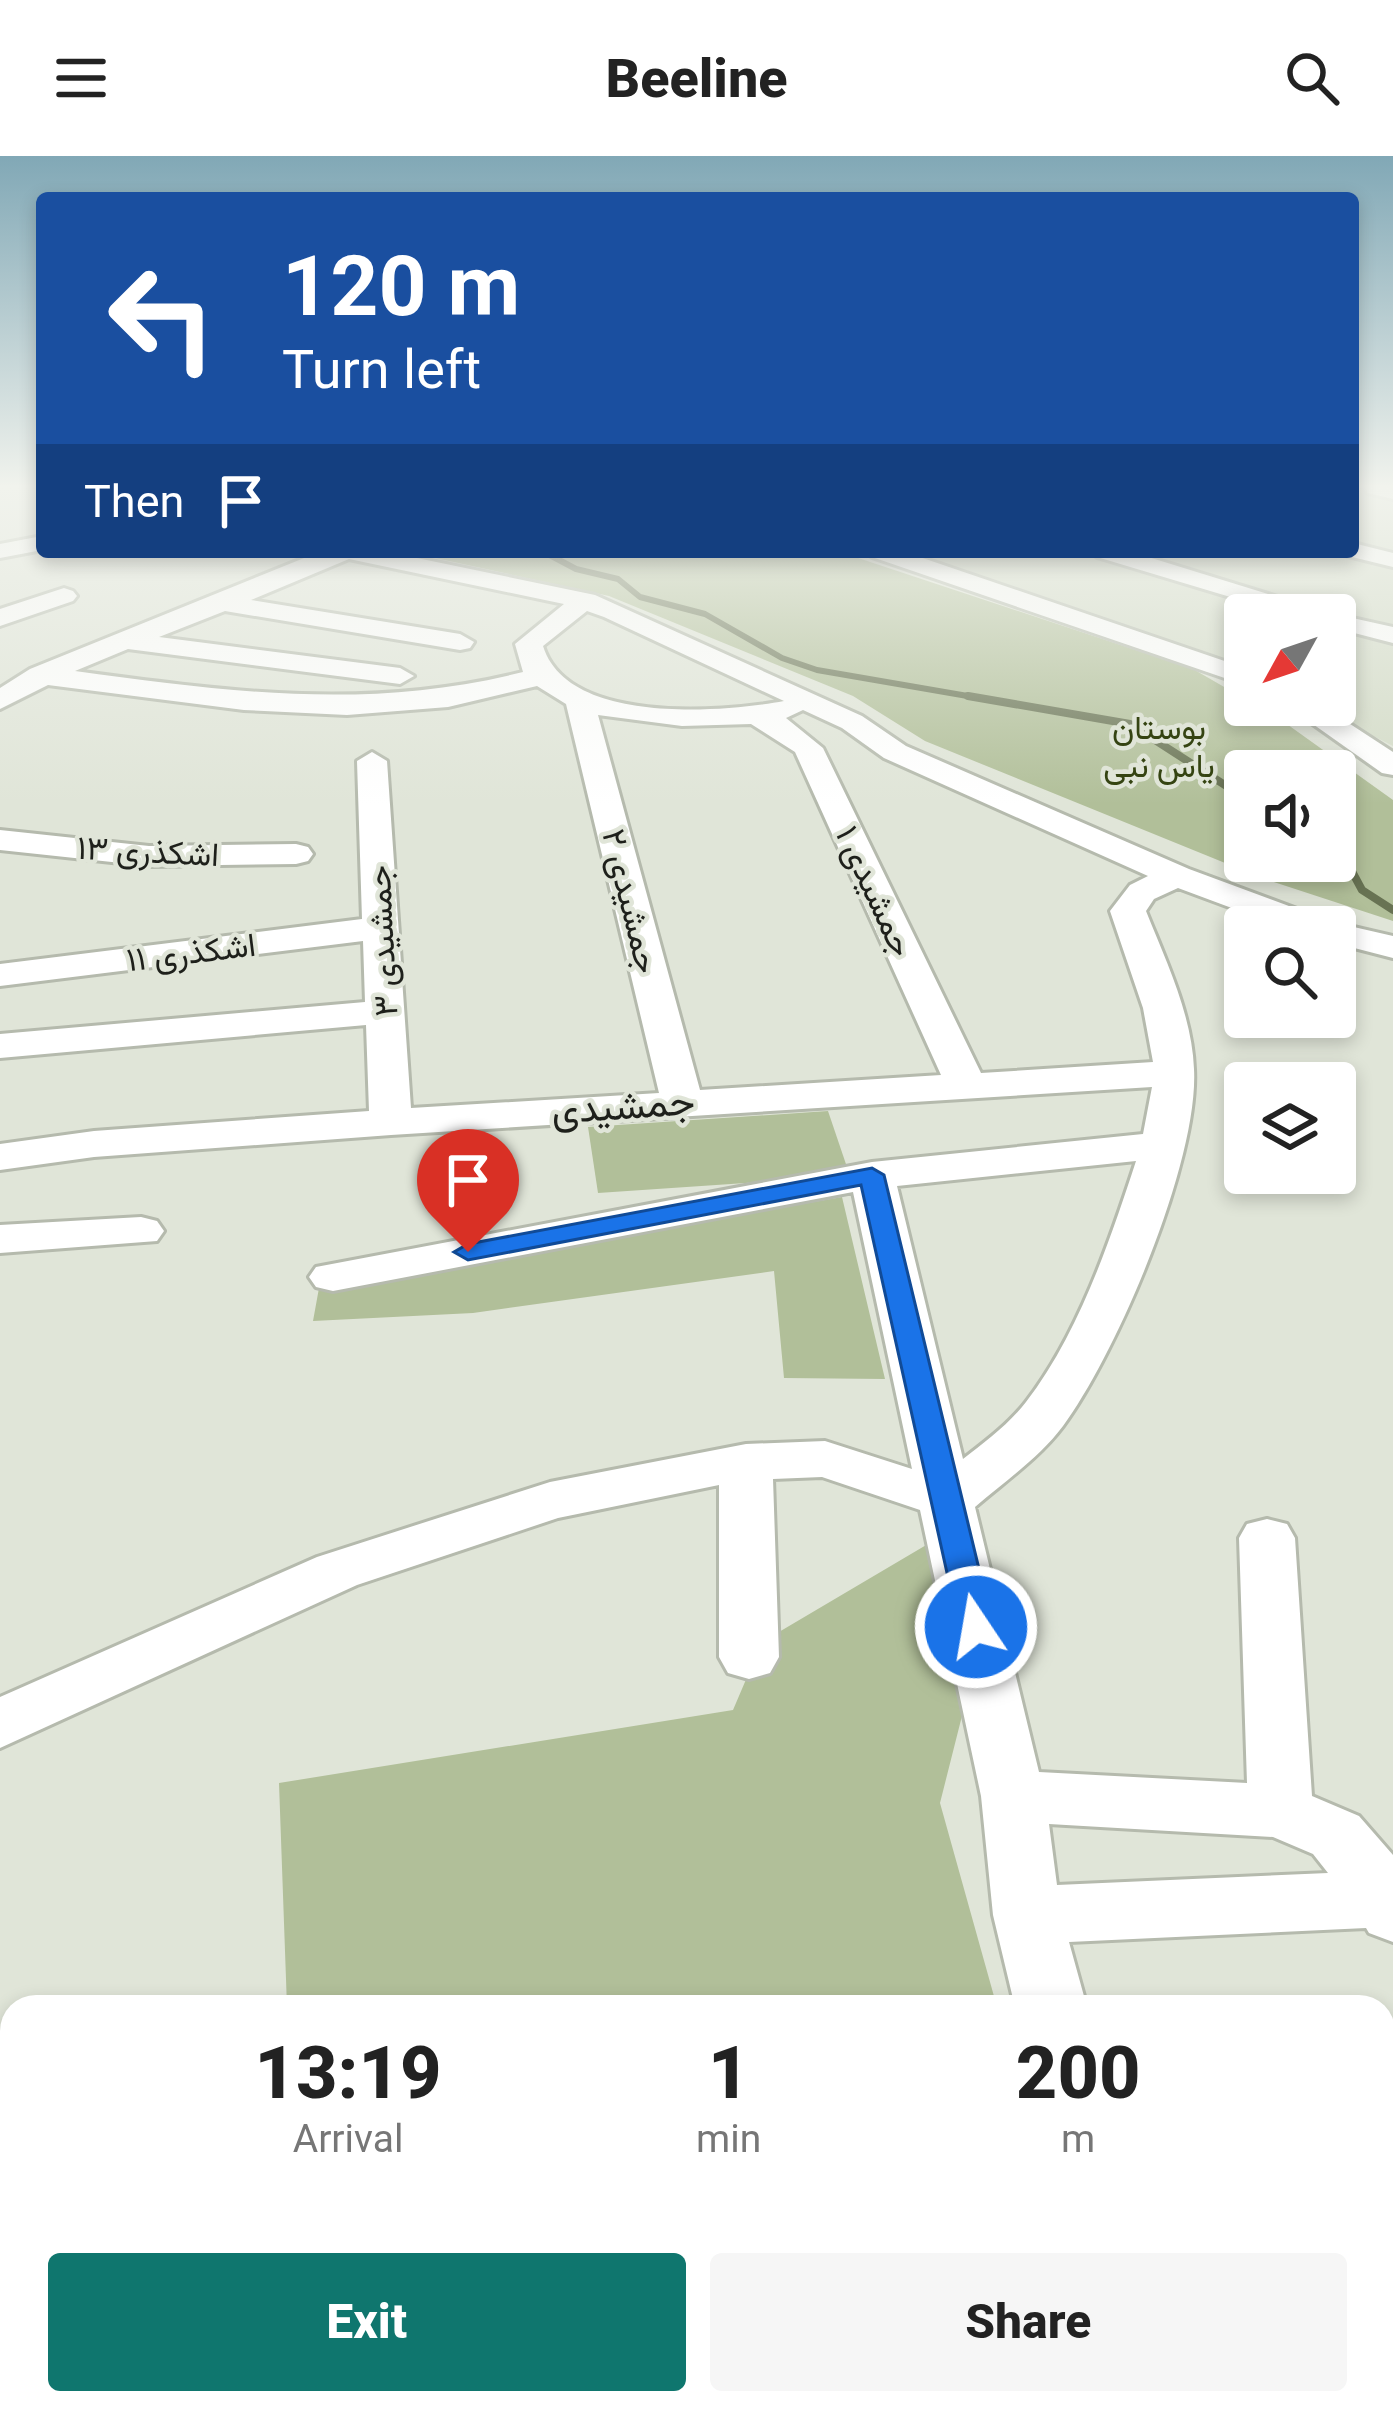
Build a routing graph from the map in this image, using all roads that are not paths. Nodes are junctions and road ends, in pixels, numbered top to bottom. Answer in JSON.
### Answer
{"nodes":[{"id":1,"x":243,"y":593,"type":"edge"},
{"id":2,"x":554,"y":593,"type":"edge"},
{"id":3,"x":1025,"y":593,"type":"edge"},
{"id":4,"x":1030,"y":593,"type":"edge"},
{"id":5,"x":64,"y":596,"type":"dead end"},
{"id":6,"x":586,"y":600,"type":"junction"},
{"id":7,"x":224,"y":603,"type":"junction"},
{"id":8,"x":0,"y":618,"type":"edge"},
{"id":9,"x":1356,"y":625,"type":"edge"},
{"id":10,"x":1393,"y":634,"type":"edge"},
{"id":11,"x":122,"y":641,"type":"junction"},
{"id":12,"x":460,"y":643,"type":"dead end"},
{"id":13,"x":1224,"y":652,"type":"edge"},
{"id":14,"x":1224,"y":669,"type":"edge"},
{"id":15,"x":40,"y":675,"type":"junction"},
{"id":16,"x":400,"y":676,"type":"dead end"},
{"id":17,"x":539,"y":677,"type":"junction"},
{"id":18,"x":579,"y":699,"type":"junction"},
{"id":19,"x":0,"y":700,"type":"edge"},
{"id":20,"x":812,"y":703,"type":"junction"},
{"id":21,"x":1356,"y":712,"type":"edge"},
{"id":22,"x":761,"y":717,"type":"junction"},
{"id":23,"x":1333,"y":726,"type":"edge"},
{"id":24,"x":1393,"y":734,"type":"edge"},
{"id":25,"x":372,"y":760,"type":"dead end"},
{"id":26,"x":1393,"y":766,"type":"edge"},
{"id":27,"x":0,"y":839,"type":"edge"},
{"id":28,"x":296,"y":854,"type":"dead end"},
{"id":29,"x":1177,"y":876,"type":"junction"},
{"id":30,"x":1259,"y":906,"type":"edge"},
{"id":31,"x":381,"y":928,"type":"junction"},
{"id":32,"x":1356,"y":937,"type":"edge"},
{"id":33,"x":1393,"y":947,"type":"edge"},
{"id":34,"x":0,"y":975,"type":"edge"},
{"id":35,"x":385,"y":1012,"type":"junction"},
{"id":36,"x":0,"y":1046,"type":"edge"},
{"id":37,"x":1175,"y":1073,"type":"junction"},
{"id":38,"x":966,"y":1084,"type":"junction"},
{"id":39,"x":682,"y":1102,"type":"junction"},
{"id":40,"x":391,"y":1122,"type":"junction"},
{"id":41,"x":1162,"y":1145,"type":"junction"},
{"id":42,"x":0,"y":1157,"type":"edge"},
{"id":43,"x":872,"y":1175,"type":"junction"},
{"id":44,"x":141,"y":1231,"type":"dead end"},
{"id":45,"x":0,"y":1239,"type":"edge"},
{"id":46,"x":333,"y":1277,"type":"dead end"},
{"id":47,"x":746,"y":1462,"type":"junction"},
{"id":48,"x":948,"y":1500,"type":"junction"},
{"id":49,"x":1267,"y":1538,"type":"dead end"},
{"id":50,"x":749,"y":1657,"type":"dead end"},
{"id":51,"x":0,"y":1724,"type":"edge"},
{"id":52,"x":1013,"y":1796,"type":"junction"},
{"id":53,"x":1280,"y":1811,"type":"junction"},
{"id":54,"x":1392,"y":1903,"type":"edge"},
{"id":55,"x":1028,"y":1915,"type":"junction"},
{"id":56,"x":1049,"y":1995,"type":"edge"}],
"edges":[{"from":1,"to":7,"type":"street"},
{"from":2,"to":6,"type":"street"},
{"from":3,"to":14,"type":"street"},
{"from":4,"to":13,"type":"street"},
{"from":5,"to":8,"type":"street"},
{"from":6,"to":17,"type":"street"},
{"from":6,"to":20,"type":"street"},
{"from":7,"to":11,"type":"street"},
{"from":7,"to":12,"type":"street"},
{"from":9,"to":10,"type":"street"},
{"from":11,"to":15,"type":"street"},
{"from":11,"to":16,"type":"street"},
{"from":15,"to":17,"type":"street"},
{"from":15,"to":19,"type":"street"},
{"from":17,"to":18,"type":"street"},
{"from":18,"to":22,"type":"street"},
{"from":18,"to":39,"type":"street","name":"جمشیدی ۲"},
{"from":20,"to":22,"type":"street"},
{"from":20,"to":29,"type":"street"},
{"from":21,"to":24,"type":"street"},
{"from":22,"to":38,"type":"street","name":"جمشیدی ۱"},
{"from":23,"to":26,"type":"street"},
{"from":25,"to":31,"type":"street","name":"جمشیدی ۳"},
{"from":27,"to":28,"type":"street","name":"اشکذری ۱۳"},
{"from":29,"to":30,"type":"street"},
{"from":29,"to":37,"type":"street"},
{"from":31,"to":34,"type":"street","name":"اشکذری ۱۱"},
{"from":31,"to":35,"type":"street","name":"جمشیدی ۳"},
{"from":32,"to":33,"type":"street"},
{"from":35,"to":36,"type":"street"},
{"from":35,"to":40,"type":"street","name":"جمشیدی ۳"},
{"from":37,"to":38,"type":"street","name":"جمشیدی"},
{"from":37,"to":41,"type":"street"},
{"from":38,"to":39,"type":"street","name":"جمشیدی"},
{"from":39,"to":40,"type":"street","name":"جمشیدی"},
{"from":40,"to":42,"type":"street","name":"جمشیدی"},
{"from":41,"to":43,"type":"street"},
{"from":41,"to":48,"type":"street"},
{"from":43,"to":46,"type":"street"},
{"from":43,"to":48,"type":"street"},
{"from":44,"to":45,"type":"street"},
{"from":47,"to":48,"type":"street"},
{"from":47,"to":50,"type":"street"},
{"from":47,"to":51,"type":"street"},
{"from":48,"to":52,"type":"street"},
{"from":49,"to":53,"type":"street"},
{"from":52,"to":53,"type":"street"},
{"from":52,"to":55,"type":"street"},
{"from":53,"to":54,"type":"street"},
{"from":54,"to":55,"type":"street"},
{"from":55,"to":56,"type":"street"}]}
